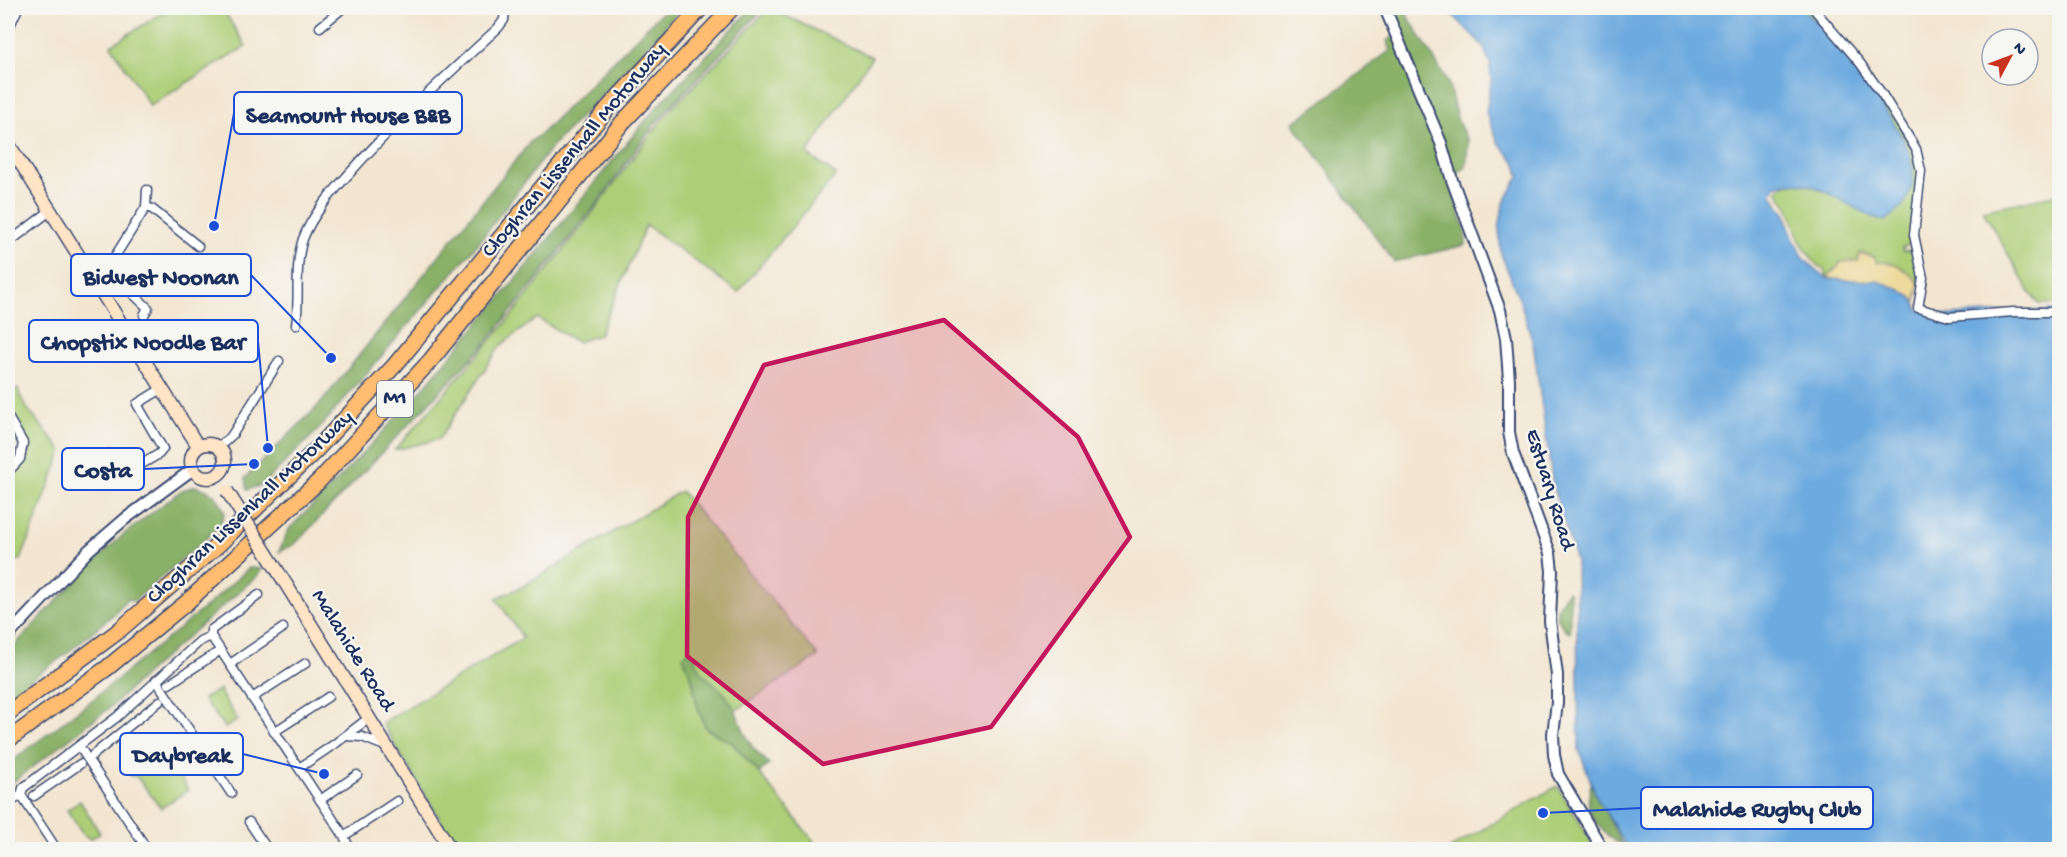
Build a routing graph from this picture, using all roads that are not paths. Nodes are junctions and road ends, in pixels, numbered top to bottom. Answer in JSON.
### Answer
{"nodes":[{"id":1,"x":18,"y":8,"type":"edge"},
{"id":2,"x":343,"y":8,"type":"edge"},
{"id":3,"x":505,"y":8,"type":"edge"},
{"id":4,"x":700,"y":8,"type":"edge"},
{"id":5,"x":732,"y":8,"type":"edge"},
{"id":6,"x":1385,"y":8,"type":"edge"},
{"id":7,"x":1813,"y":8,"type":"edge"},
{"id":8,"x":320,"y":27,"type":"dead end"},
{"id":9,"x":8,"y":30,"type":"edge"},
{"id":10,"x":8,"y":143,"type":"edge"},
{"id":11,"x":147,"y":190,"type":"dead end"},
{"id":12,"x":146,"y":207,"type":"junction"},
{"id":13,"x":50,"y":211,"type":"junction"},
{"id":14,"x":198,"y":246,"type":"dead end"},
{"id":15,"x":8,"y":255,"type":"edge"},
{"id":16,"x":107,"y":269,"type":"junction"},
{"id":17,"x":91,"y":275,"type":"junction"},
{"id":18,"x":2060,"y":312,"type":"edge"},
{"id":19,"x":144,"y":315,"type":"dead end"},
{"id":20,"x":296,"y":325,"type":"dead end"},
{"id":21,"x":279,"y":361,"type":"dead end"},
{"id":22,"x":163,"y":388,"type":"junction"},
{"id":23,"x":8,"y":417,"type":"edge"},
{"id":24,"x":198,"y":446,"type":"junction"},
{"id":25,"x":219,"y":447,"type":"junction"},
{"id":26,"x":193,"y":469,"type":"junction"},
{"id":27,"x":8,"y":472,"type":"edge"},
{"id":28,"x":216,"y":477,"type":"junction"},
{"id":29,"x":69,"y":482,"type":"dead end"},
{"id":30,"x":259,"y":595,"type":"dead end"},
{"id":31,"x":283,"y":628,"type":"dead end"},
{"id":32,"x":8,"y":636,"type":"edge"},
{"id":33,"x":211,"y":636,"type":"junction"},
{"id":34,"x":214,"y":654,"type":"dead end"},
{"id":35,"x":183,"y":656,"type":"junction"},
{"id":36,"x":306,"y":663,"type":"dead end"},
{"id":37,"x":230,"y":664,"type":"junction"},
{"id":38,"x":193,"y":668,"type":"junction"},
{"id":39,"x":156,"y":680,"type":"junction"},
{"id":40,"x":165,"y":687,"type":"junction"},
{"id":41,"x":328,"y":697,"type":"dead end"},
{"id":42,"x":252,"y":698,"type":"junction"},
{"id":43,"x":160,"y":701,"type":"dead end"},
{"id":44,"x":8,"y":713,"type":"edge"},
{"id":45,"x":117,"y":717,"type":"junction"},
{"id":46,"x":369,"y":718,"type":"junction"},
{"id":47,"x":126,"y":728,"type":"junction"},
{"id":48,"x":274,"y":732,"type":"junction"},
{"id":49,"x":346,"y":736,"type":"junction"},
{"id":50,"x":8,"y":740,"type":"edge"},
{"id":51,"x":79,"y":746,"type":"junction"},
{"id":52,"x":387,"y":747,"type":"junction"},
{"id":53,"x":93,"y":755,"type":"dead end"},
{"id":54,"x":80,"y":764,"type":"dead end"},
{"id":55,"x":299,"y":768,"type":"junction"},
{"id":56,"x":46,"y":770,"type":"junction"},
{"id":57,"x":357,"y":775,"type":"dead end"},
{"id":58,"x":54,"y":781,"type":"junction"},
{"id":59,"x":231,"y":794,"type":"dead end"},
{"id":60,"x":21,"y":795,"type":"junction"},
{"id":61,"x":34,"y":796,"type":"dead end"},
{"id":62,"x":320,"y":800,"type":"junction"},
{"id":63,"x":397,"y":801,"type":"dead end"},
{"id":64,"x":8,"y":804,"type":"edge"},
{"id":65,"x":249,"y":822,"type":"dead end"},
{"id":66,"x":344,"y":836,"type":"junction"},
{"id":67,"x":145,"y":846,"type":"dead end"},
{"id":68,"x":57,"y":849,"type":"edge"},
{"id":69,"x":268,"y":849,"type":"edge"},
{"id":70,"x":349,"y":849,"type":"edge"},
{"id":71,"x":451,"y":849,"type":"edge"},
{"id":72,"x":1603,"y":849,"type":"edge"}],
"edges":[{"from":1,"to":9,"type":"street"},
{"from":2,"to":8,"type":"street"},
{"from":3,"to":20,"type":"street"},
{"from":4,"to":44,"type":"highway","name":"Cloghran Lissenhall Motorway","number":"M1"},
{"from":5,"to":50,"type":"highway","name":"Cloghran Lissenhall Motorway","number":"M1"},
{"from":6,"to":72,"type":"street","name":"Estuary Road"},
{"from":7,"to":18,"type":"street"},
{"from":10,"to":13,"type":"main road"},
{"from":11,"to":12,"type":"street"},
{"from":12,"to":14,"type":"street"},
{"from":12,"to":16,"type":"street"},
{"from":13,"to":15,"type":"street"},
{"from":13,"to":17,"type":"main road"},
{"from":16,"to":17,"type":"street"},
{"from":16,"to":19,"type":"street"},
{"from":17,"to":22,"type":"main road"},
{"from":21,"to":25,"type":"street"},
{"from":22,"to":24,"type":"main road"},
{"from":22,"to":29,"type":"street"},
{"from":23,"to":27,"type":"street"},
{"from":24,"to":25,"type":"main road"},
{"from":24,"to":26,"type":"main road"},
{"from":25,"to":28,"type":"main road"},
{"from":26,"to":28,"type":"main road"},
{"from":26,"to":32,"type":"street"},
{"from":28,"to":46,"type":"main road","name":"Malahide Road","bridge":true},
{"from":30,"to":33,"type":"street"},
{"from":31,"to":37,"type":"street"},
{"from":33,"to":35,"type":"street"},
{"from":33,"to":37,"type":"street"},
{"from":34,"to":38,"type":"street"},
{"from":35,"to":38,"type":"street"},
{"from":35,"to":39,"type":"street"},
{"from":36,"to":42,"type":"street"},
{"from":37,"to":42,"type":"street"},
{"from":38,"to":40,"type":"street"},
{"from":39,"to":40,"type":"street"},
{"from":39,"to":45,"type":"street"},
{"from":40,"to":59,"type":"street"},
{"from":41,"to":48,"type":"street"},
{"from":42,"to":48,"type":"street"},
{"from":43,"to":47,"type":"street"},
{"from":45,"to":47,"type":"street"},
{"from":45,"to":51,"type":"street"},
{"from":46,"to":49,"type":"street"},
{"from":46,"to":52,"type":"main road","name":"Malahide Road"},
{"from":47,"to":53,"type":"street"},
{"from":48,"to":55,"type":"street"},
{"from":49,"to":52,"type":"street"},
{"from":49,"to":55,"type":"street"},
{"from":51,"to":56,"type":"street"},
{"from":51,"to":67,"type":"street"},
{"from":52,"to":71,"type":"main road","name":"Malahide Road"},
{"from":54,"to":58,"type":"street"},
{"from":55,"to":62,"type":"street"},
{"from":56,"to":58,"type":"street"},
{"from":56,"to":60,"type":"street"},
{"from":57,"to":62,"type":"street"},
{"from":58,"to":61,"type":"street"},
{"from":60,"to":64,"type":"street"},
{"from":60,"to":68,"type":"street"},
{"from":62,"to":66,"type":"street"},
{"from":63,"to":66,"type":"street"},
{"from":65,"to":69,"type":"street"},
{"from":66,"to":70,"type":"street"}]}
